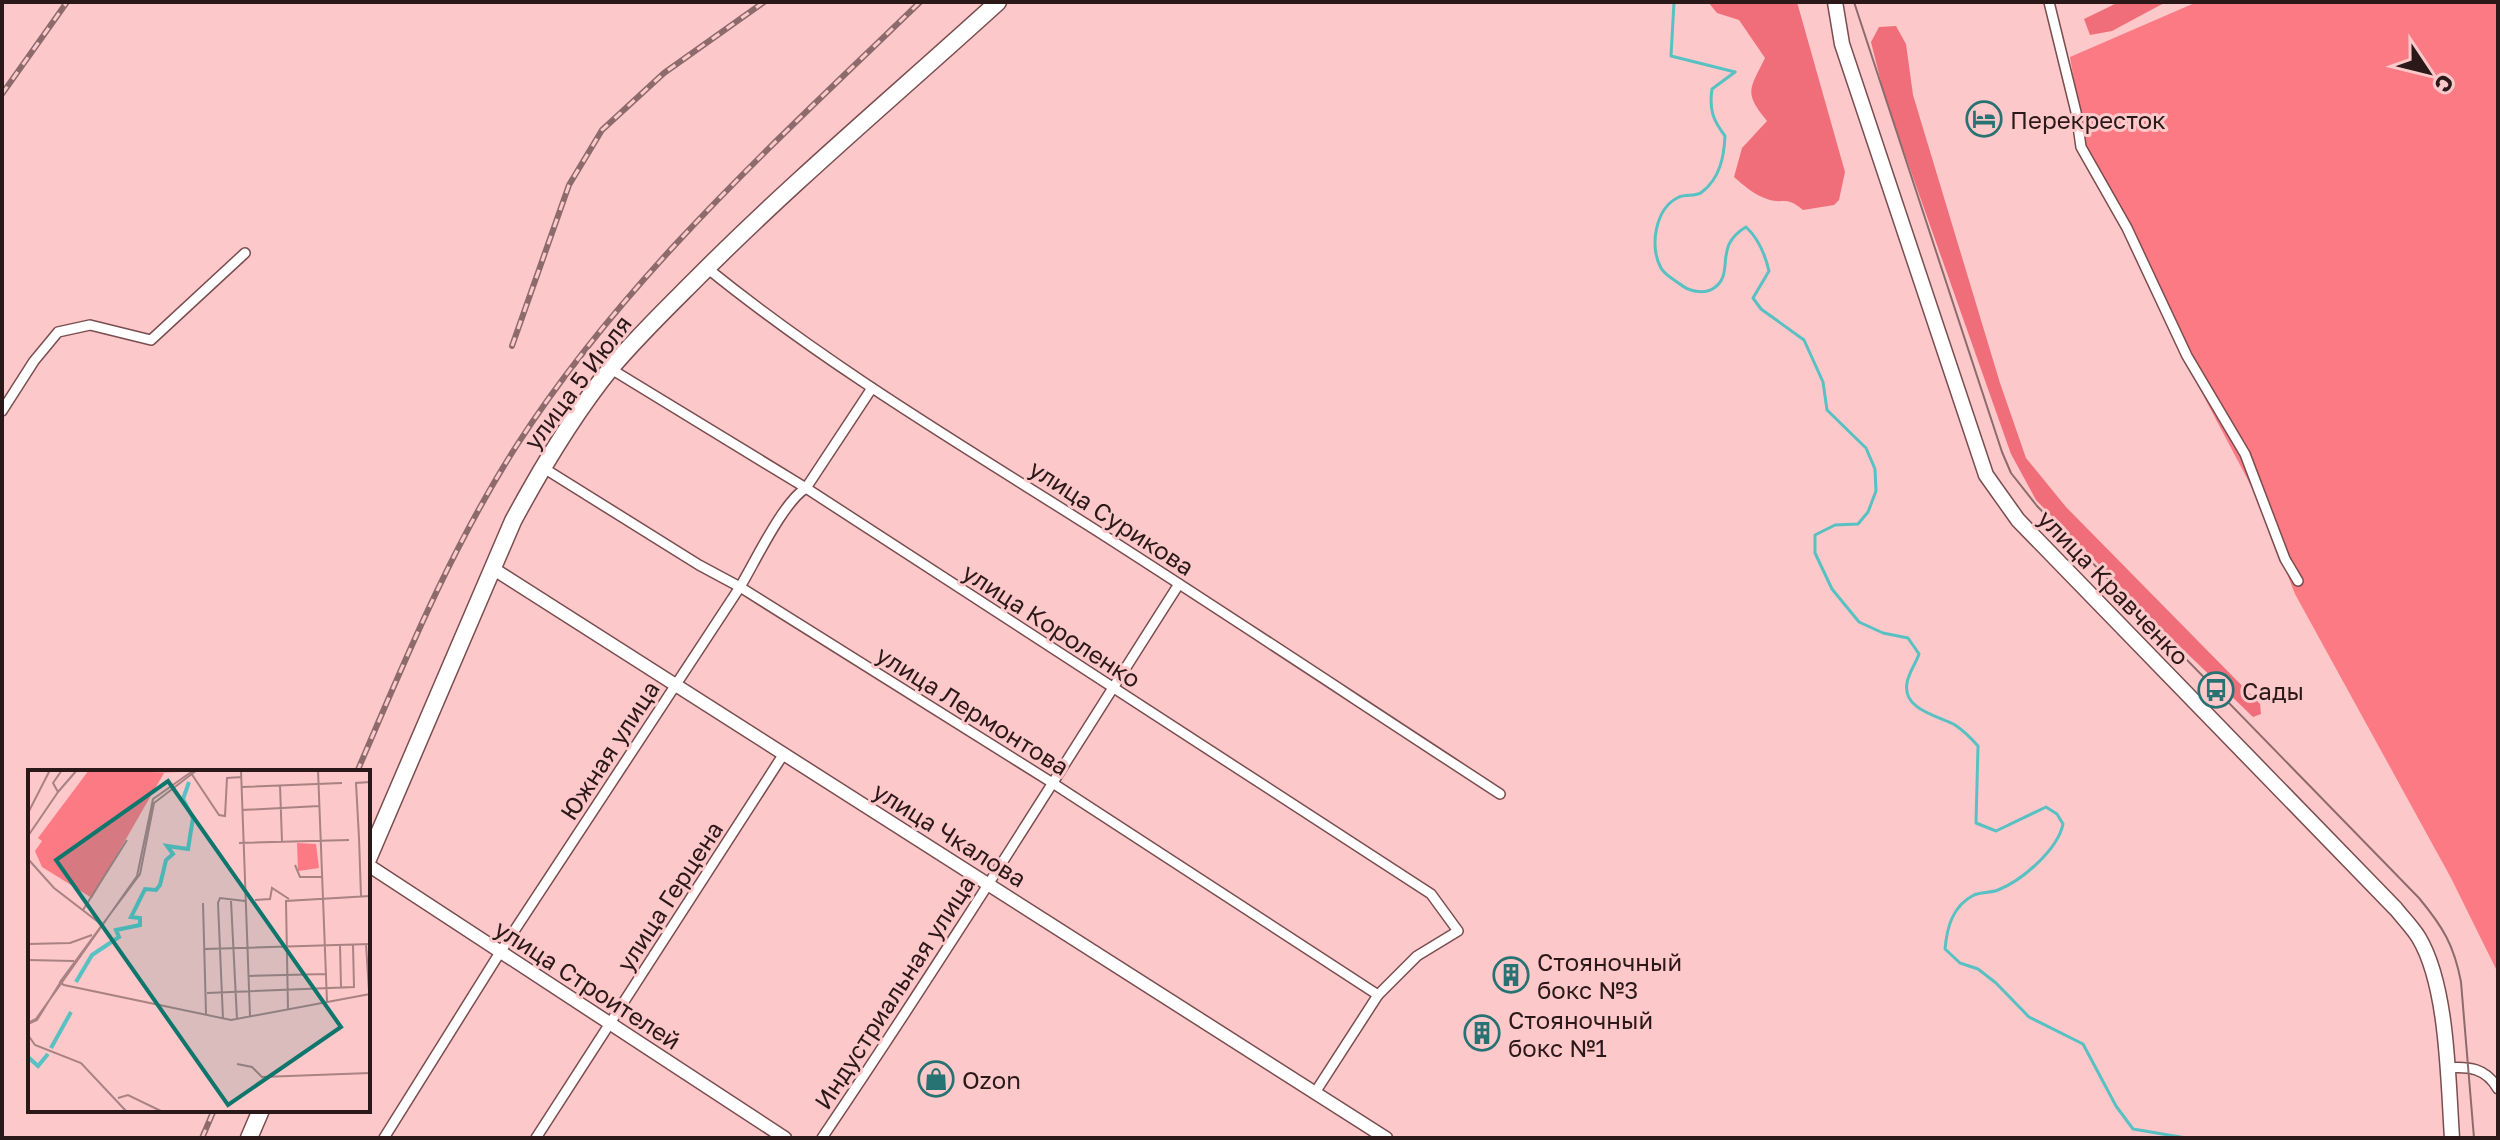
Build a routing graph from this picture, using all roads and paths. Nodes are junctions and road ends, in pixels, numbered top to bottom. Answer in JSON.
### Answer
{"nodes":[{"id":1,"x":998,"y":2,"type":"edge"},
{"id":2,"x":1835,"y":2,"type":"edge"},
{"id":3,"x":2049,"y":2,"type":"edge"},
{"id":4,"x":245,"y":253,"type":"dead end"},
{"id":5,"x":707,"y":268,"type":"junction"},
{"id":6,"x":611,"y":369,"type":"junction"},
{"id":7,"x":872,"y":388,"type":"junction"},
{"id":8,"x":2,"y":411,"type":"edge"},
{"id":9,"x":542,"y":467,"type":"junction"},
{"id":10,"x":806,"y":488,"type":"junction"},
{"id":11,"x":492,"y":568,"type":"junction"},
{"id":12,"x":2298,"y":581,"type":"dead end"},
{"id":13,"x":1179,"y":584,"type":"junction"},
{"id":14,"x":740,"y":587,"type":"junction"},
{"id":15,"x":676,"y":685,"type":"junction"},
{"id":16,"x":1112,"y":689,"type":"junction"},
{"id":17,"x":783,"y":755,"type":"junction"},
{"id":18,"x":1051,"y":782,"type":"junction"},
{"id":19,"x":1500,"y":794,"type":"dead end"},
{"id":20,"x":370,"y":854,"type":"edge"},
{"id":21,"x":370,"y":866,"type":"edge"},
{"id":22,"x":989,"y":884,"type":"junction"},
{"id":23,"x":499,"y":954,"type":"junction"},
{"id":24,"x":1378,"y":995,"type":"junction"},
{"id":25,"x":611,"y":1024,"type":"junction"},
{"id":26,"x":2446,"y":1068,"type":"junction"},
{"id":27,"x":2498,"y":1089,"type":"edge"},
{"id":28,"x":1316,"y":1091,"type":"junction"},
{"id":29,"x":260,"y":1112,"type":"edge"},
{"id":30,"x":249,"y":1138,"type":"edge"},
{"id":31,"x":384,"y":1138,"type":"edge"},
{"id":32,"x":536,"y":1138,"type":"edge"},
{"id":33,"x":785,"y":1138,"type":"edge"},
{"id":34,"x":822,"y":1138,"type":"edge"},
{"id":35,"x":1386,"y":1138,"type":"edge"},
{"id":36,"x":2452,"y":1138,"type":"edge"}],
"edges":[{"from":1,"to":5,"type":"highway","name":"улица 5 Июля"},
{"from":2,"to":26,"type":"main road","name":"улица Кравченко"},
{"from":3,"to":12,"type":"street"},
{"from":4,"to":8,"type":"street"},
{"from":5,"to":6,"type":"highway","name":"улица 5 Июля"},
{"from":5,"to":7,"type":"street","name":"улица Сурикова"},
{"from":6,"to":9,"type":"highway","name":"улица 5 Июля"},
{"from":6,"to":10,"type":"street","name":"улица Короленко"},
{"from":7,"to":10,"type":"street","name":"Южная улица"},
{"from":7,"to":13,"type":"street","name":"улица Сурикова"},
{"from":9,"to":11,"type":"highway","name":"улица 5 Июля"},
{"from":9,"to":14,"type":"street","name":"улица Лермонтова"},
{"from":10,"to":14,"type":"street","name":"Южная улица"},
{"from":10,"to":16,"type":"street","name":"улица Короленко"},
{"from":11,"to":15,"type":"street","name":"улица Чкалова"},
{"from":11,"to":20,"type":"highway","name":"улица 5 Июля"},
{"from":13,"to":16,"type":"street","name":"Индустриальная улица"},
{"from":13,"to":19,"type":"street","name":"улица Сурикова"},
{"from":14,"to":15,"type":"street","name":"Южная улица"},
{"from":14,"to":18,"type":"street","name":"улица Лермонтова"},
{"from":15,"to":17,"type":"street","name":"улица Чкалова"},
{"from":15,"to":23,"type":"street","name":"Южная улица"},
{"from":16,"to":18,"type":"street","name":"Индустриальная улица"},
{"from":16,"to":24,"type":"street","name":"улица Короленко"},
{"from":17,"to":22,"type":"street","name":"улица Чкалова"},
{"from":17,"to":25,"type":"street","name":"улица Герцена"},
{"from":18,"to":22,"type":"street","name":"Индустриальная улица"},
{"from":18,"to":24,"type":"street","name":"улица Лермонтова"},
{"from":21,"to":23,"type":"street","name":"улица Строителей"},
{"from":22,"to":28,"type":"street","name":"улица Чкалова"},
{"from":22,"to":34,"type":"street","name":"Индустриальная улица"},
{"from":23,"to":25,"type":"street","name":"улица Строителей"},
{"from":23,"to":31,"type":"street","name":"Южная улица"},
{"from":24,"to":28,"type":"street"},
{"from":25,"to":32,"type":"street","name":"улица Герцена"},
{"from":25,"to":33,"type":"street","name":"улица Строителей"},
{"from":26,"to":27,"type":"street"},
{"from":26,"to":36,"type":"main road","name":"улица Кравченко"},
{"from":28,"to":35,"type":"street","name":"улица Чкалова"},
{"from":29,"to":30,"type":"highway"}]}
